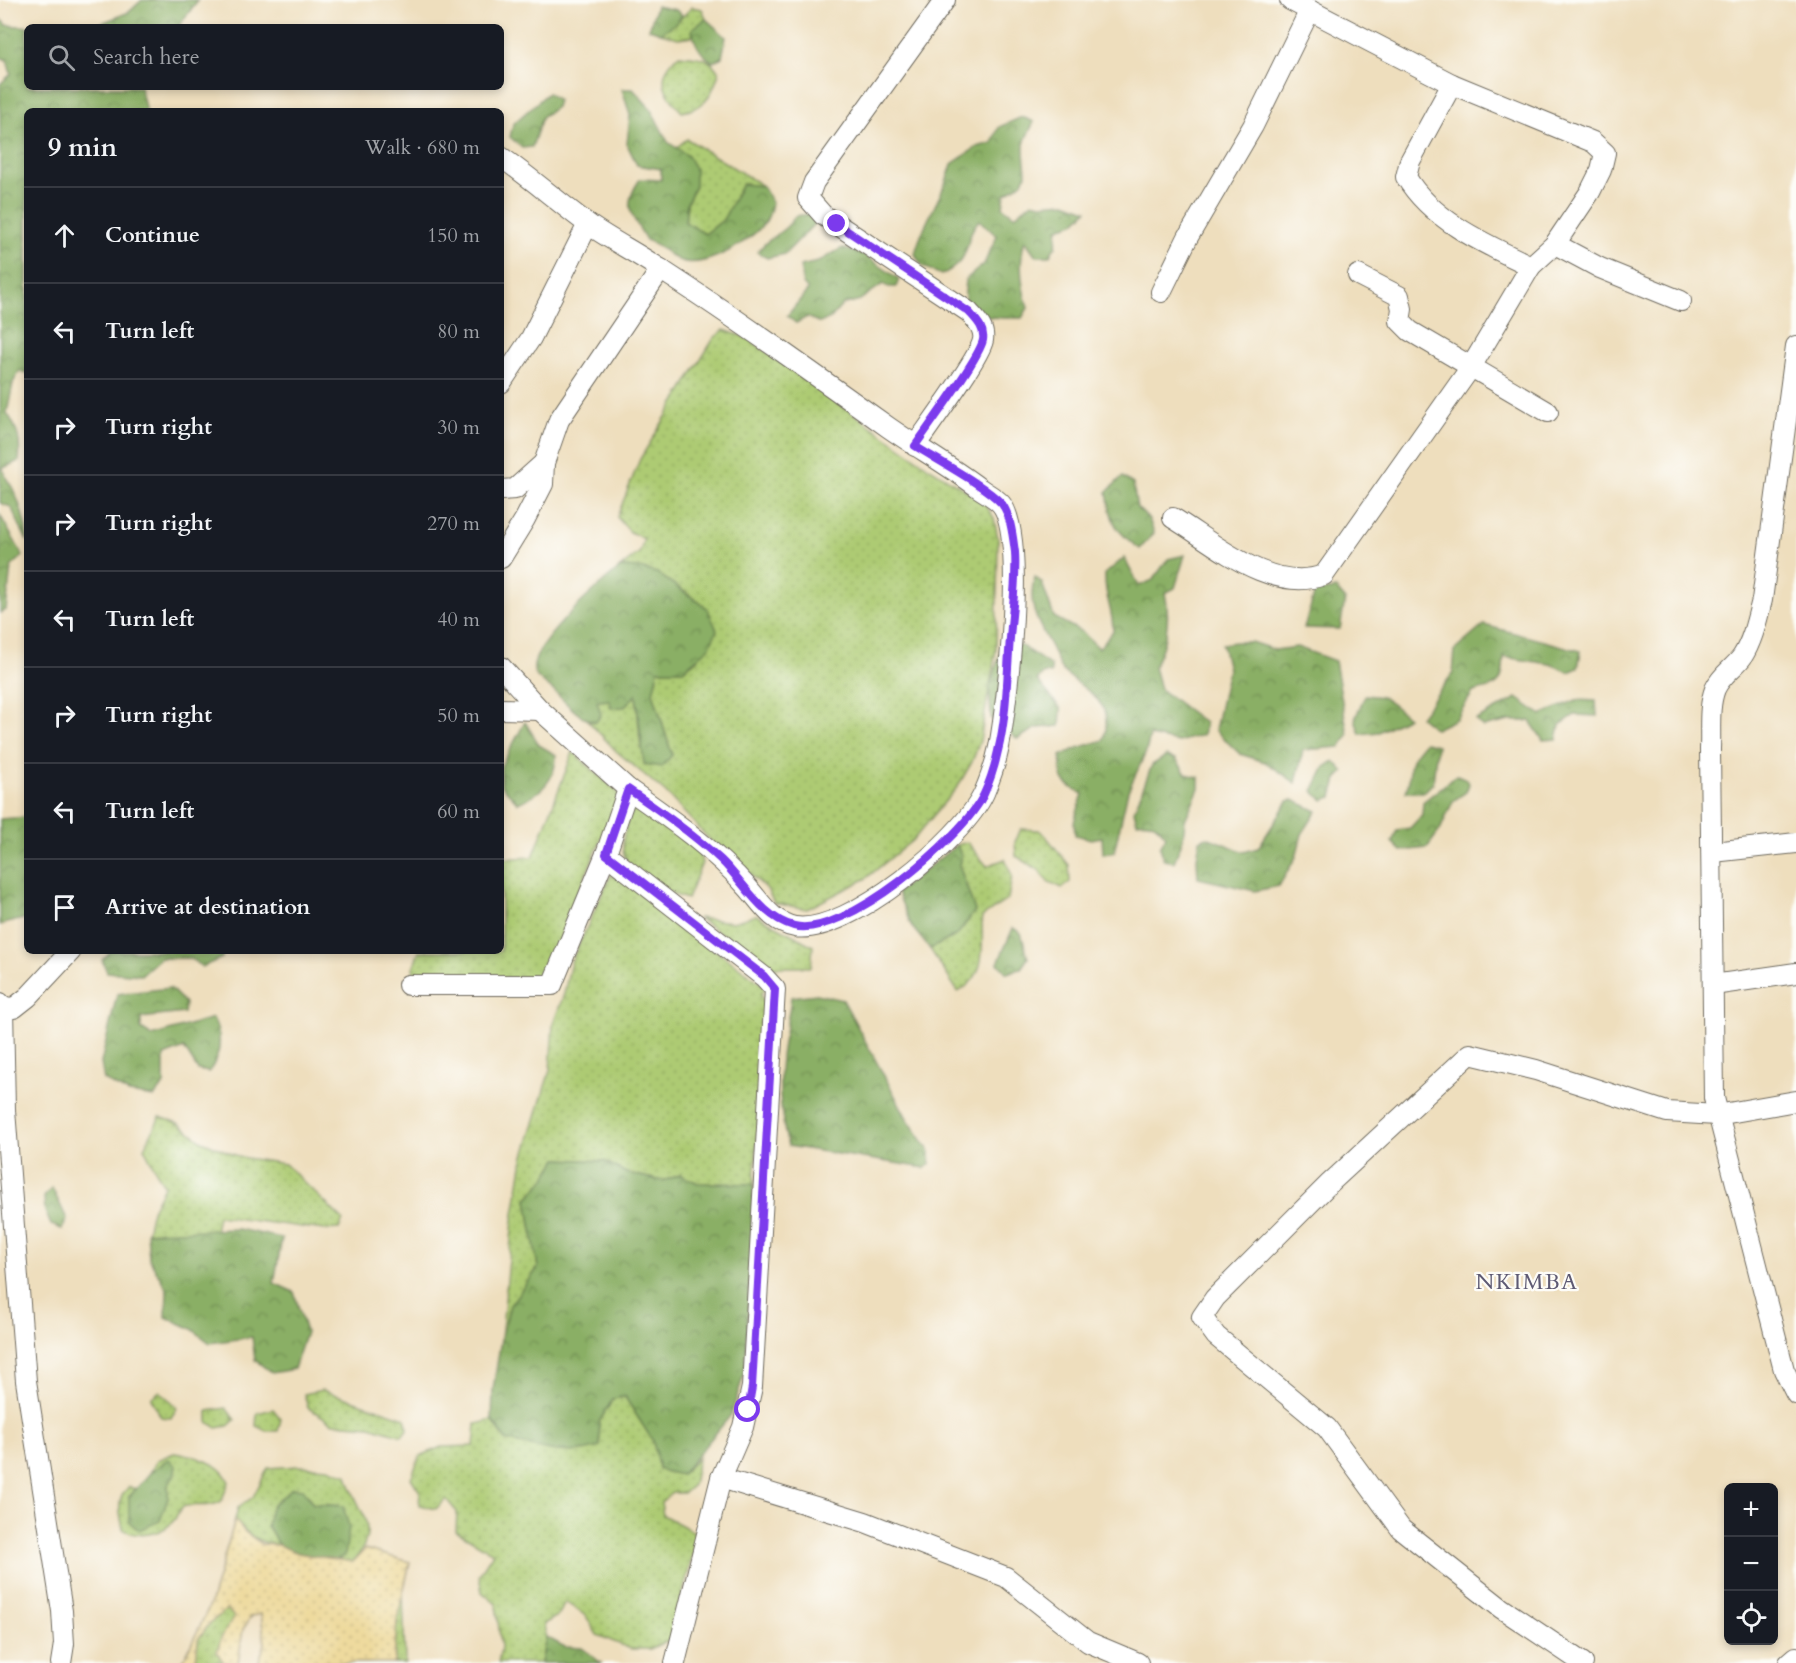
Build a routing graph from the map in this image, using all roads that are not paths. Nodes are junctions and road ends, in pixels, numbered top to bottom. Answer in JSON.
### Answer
{"nodes":[{"id":1,"x":945,"y":0,"type":"edge"},
{"id":2,"x":1290,"y":0,"type":"edge"},
{"id":3,"x":1310,"y":10,"type":"junction"},
{"id":4,"x":1452,"y":84,"type":"junction"},
{"id":5,"x":504,"y":159,"type":"edge"},
{"id":6,"x":588,"y":224,"type":"junction"},
{"id":7,"x":1555,"y":244,"type":"junction"},
{"id":8,"x":1531,"y":266,"type":"junction"},
{"id":9,"x":661,"y":269,"type":"junction"},
{"id":10,"x":1358,"y":275,"type":"dead end"},
{"id":11,"x":1161,"y":292,"type":"dead end"},
{"id":12,"x":1681,"y":301,"type":"dead end"},
{"id":13,"x":1796,"y":346,"type":"edge"},
{"id":14,"x":1472,"y":367,"type":"junction"},
{"id":15,"x":504,"y":379,"type":"edge"},
{"id":16,"x":1548,"y":412,"type":"dead end"},
{"id":17,"x":915,"y":446,"type":"junction"},
{"id":18,"x":544,"y":463,"type":"junction"},
{"id":19,"x":504,"y":490,"type":"edge"},
{"id":20,"x":1173,"y":518,"type":"dead end"},
{"id":21,"x":504,"y":553,"type":"edge"},
{"id":22,"x":504,"y":670,"type":"edge"},
{"id":23,"x":504,"y":709,"type":"edge"},
{"id":24,"x":540,"y":710,"type":"junction"},
{"id":25,"x":628,"y":789,"type":"junction"},
{"id":26,"x":1796,"y":843,"type":"edge"},
{"id":27,"x":1713,"y":852,"type":"junction"},
{"id":28,"x":606,"y":854,"type":"junction"},
{"id":29,"x":68,"y":954,"type":"edge"},
{"id":30,"x":1796,"y":973,"type":"edge"},
{"id":31,"x":408,"y":985,"type":"dead end"},
{"id":32,"x":1713,"y":985,"type":"junction"},
{"id":33,"x":2,"y":1005,"type":"edge"},
{"id":34,"x":1796,"y":1101,"type":"edge"},
{"id":35,"x":1717,"y":1115,"type":"junction"},
{"id":36,"x":1796,"y":1394,"type":"edge"},
{"id":37,"x":721,"y":1478,"type":"junction"},
{"id":38,"x":1796,"y":1657,"type":"edge"},
{"id":39,"x":61,"y":1663,"type":"edge"},
{"id":40,"x":675,"y":1663,"type":"edge"},
{"id":41,"x":1138,"y":1663,"type":"edge"},
{"id":42,"x":1583,"y":1663,"type":"edge"},
{"id":43,"x":1789,"y":1663,"type":"edge"}],
"edges":[{"from":1,"to":17,"type":"street"},
{"from":2,"to":3,"type":"street"},
{"from":3,"to":4,"type":"street"},
{"from":3,"to":11,"type":"street"},
{"from":4,"to":7,"type":"street"},
{"from":4,"to":8,"type":"street"},
{"from":5,"to":6,"type":"street"},
{"from":6,"to":9,"type":"street"},
{"from":6,"to":15,"type":"street"},
{"from":7,"to":8,"type":"street"},
{"from":7,"to":12,"type":"street"},
{"from":8,"to":14,"type":"street"},
{"from":9,"to":17,"type":"street"},
{"from":9,"to":18,"type":"street"},
{"from":10,"to":14,"type":"street"},
{"from":13,"to":27,"type":"street"},
{"from":14,"to":16,"type":"street"},
{"from":14,"to":20,"type":"street"},
{"from":17,"to":25,"type":"street"},
{"from":18,"to":19,"type":"street"},
{"from":18,"to":21,"type":"street"},
{"from":22,"to":24,"type":"street"},
{"from":23,"to":24,"type":"street"},
{"from":24,"to":25,"type":"street"},
{"from":25,"to":28,"type":"street"},
{"from":26,"to":27,"type":"street"},
{"from":27,"to":32,"type":"street"},
{"from":28,"to":31,"type":"street"},
{"from":28,"to":37,"type":"street"},
{"from":29,"to":33,"type":"street"},
{"from":30,"to":32,"type":"street"},
{"from":32,"to":35,"type":"street"},
{"from":33,"to":39,"type":"street"},
{"from":34,"to":35,"type":"street"},
{"from":35,"to":36,"type":"street"},
{"from":35,"to":42,"type":"street"},
{"from":37,"to":40,"type":"street"},
{"from":37,"to":41,"type":"street"},
{"from":38,"to":43,"type":"street"}]}
